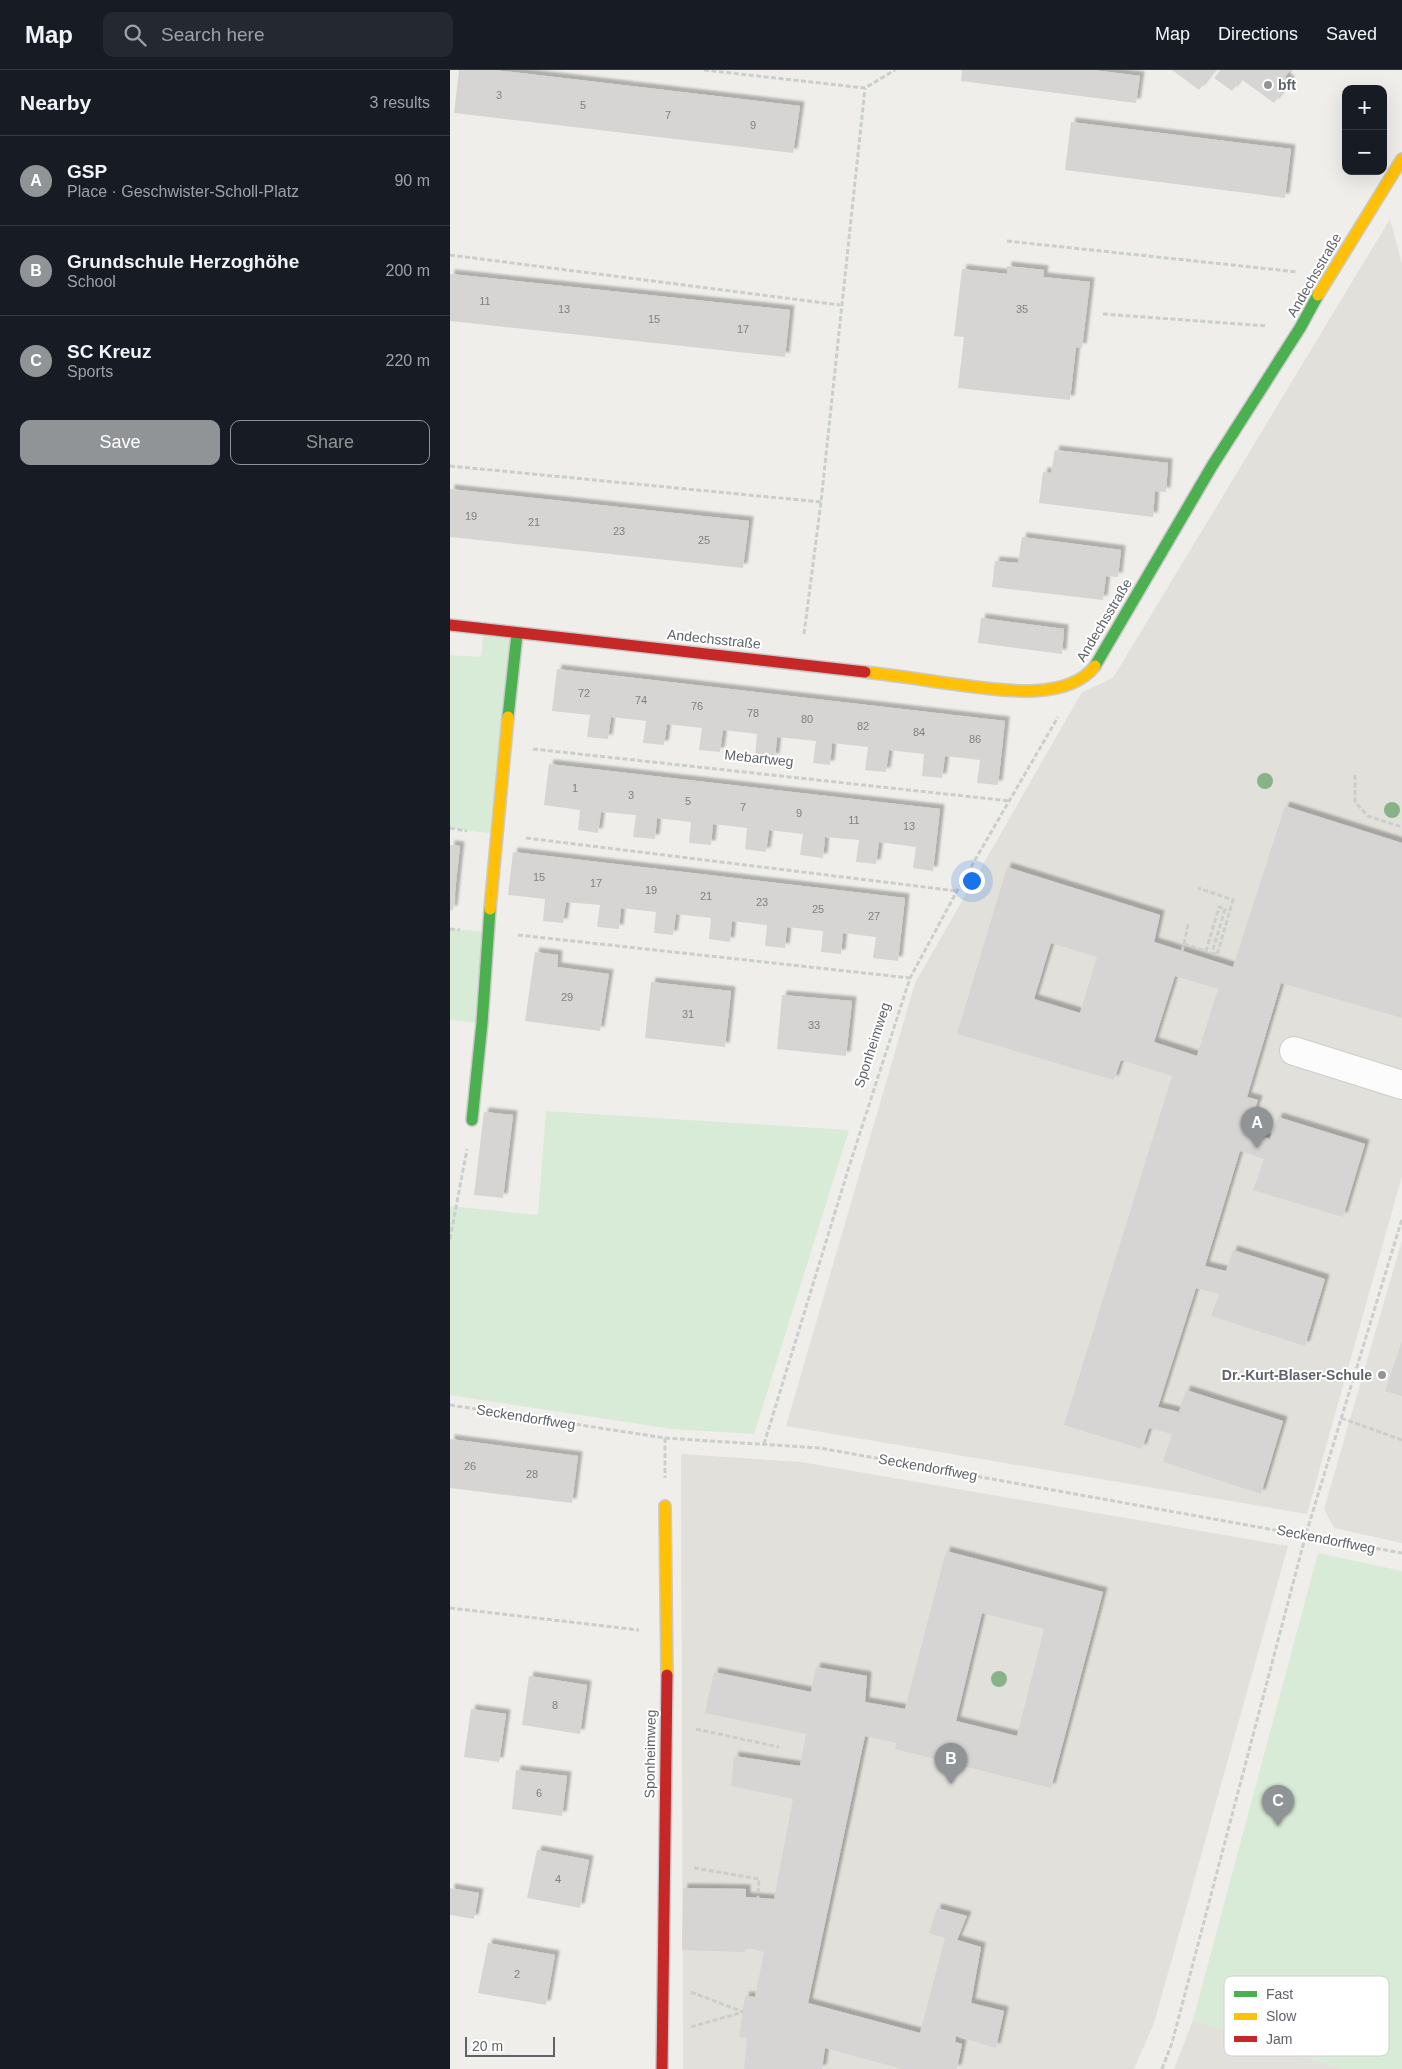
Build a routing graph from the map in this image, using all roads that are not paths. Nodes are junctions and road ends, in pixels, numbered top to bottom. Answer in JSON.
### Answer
{"nodes":[{"id":1,"x":1402,"y":159,"type":"edge"},
{"id":2,"x":450,"y":625,"type":"edge"},
{"id":3,"x":517,"y":634,"type":"junction"},
{"id":4,"x":1294,"y":1051,"type":"dead end"},
{"id":5,"x":1402,"y":1085,"type":"edge"},
{"id":6,"x":472,"y":1120,"type":"road end"},
{"id":7,"x":665,"y":1506,"type":"road end"},
{"id":8,"x":662,"y":2069,"type":"edge"}],
"edges":[{"from":1,"to":3,"type":"street","name":"Andechsstraße"},
{"from":2,"to":3,"type":"street","name":"Andechsstraße"},
{"from":3,"to":6,"type":"street"},
{"from":4,"to":5,"type":"street"},
{"from":7,"to":8,"type":"street","name":"Sponheimweg"}]}
